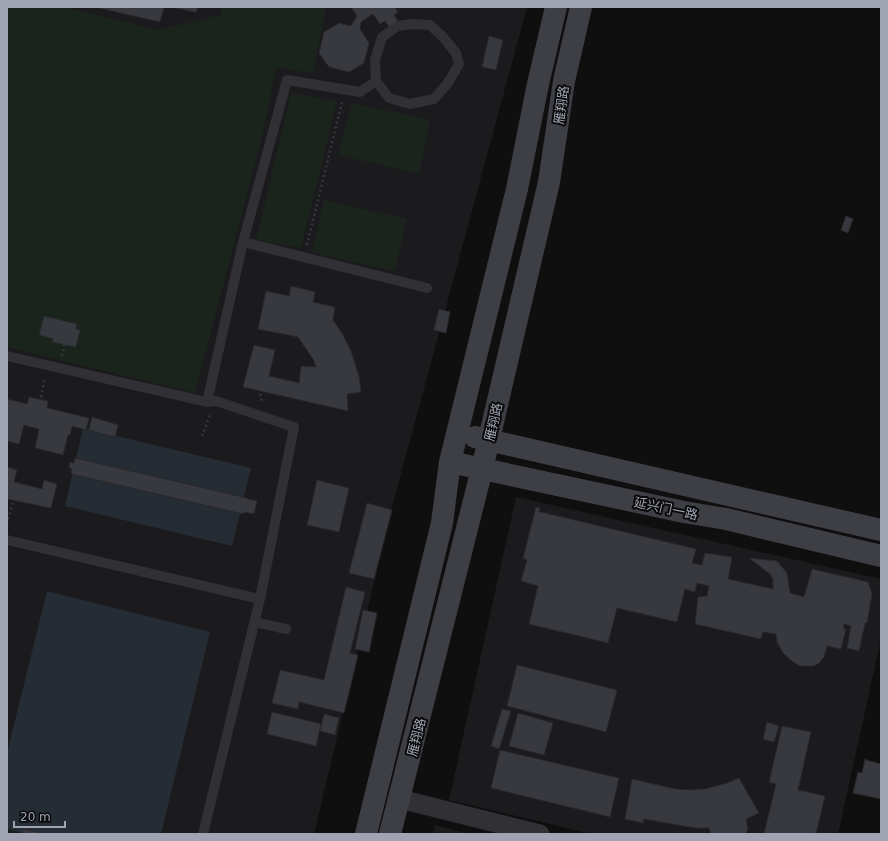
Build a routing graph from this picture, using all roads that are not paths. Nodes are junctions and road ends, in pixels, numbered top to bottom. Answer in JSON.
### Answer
{"nodes":[{"id":1,"x":556,"y":7,"type":"edge"},
{"id":2,"x":581,"y":7,"type":"edge"},
{"id":3,"x":376,"y":81,"type":"junction"},
{"id":4,"x":243,"y":242,"type":"junction"},
{"id":5,"x":427,"y":288,"type":"dead end"},
{"id":6,"x":7,"y":356,"type":"edge"},
{"id":7,"x":211,"y":402,"type":"junction"},
{"id":8,"x":458,"y":432,"type":"junction"},
{"id":9,"x":489,"y":440,"type":"junction"},
{"id":10,"x":450,"y":462,"type":"junction"},
{"id":11,"x":482,"y":469,"type":"junction"},
{"id":12,"x":881,"y":530,"type":"edge"},
{"id":13,"x":7,"y":540,"type":"edge"},
{"id":14,"x":881,"y":556,"type":"edge"},
{"id":15,"x":260,"y":599,"type":"junction"},
{"id":16,"x":254,"y":622,"type":"junction"},
{"id":17,"x":286,"y":630,"type":"dead end"},
{"id":18,"x":400,"y":799,"type":"junction"},
{"id":19,"x":202,"y":834,"type":"edge"},
{"id":20,"x":366,"y":834,"type":"edge"},
{"id":21,"x":390,"y":834,"type":"edge"},
{"id":22,"x":540,"y":834,"type":"edge"}],
"edges":[{"from":1,"to":8,"type":"main road","name":"雁翔路"},
{"from":2,"to":9,"type":"main road","name":"雁翔路"},
{"from":3,"to":3,"type":"lane"},
{"from":3,"to":4,"type":"lane"},
{"from":4,"to":5,"type":"lane"},
{"from":4,"to":7,"type":"lane"},
{"from":6,"to":7,"type":"lane"},
{"from":7,"to":15,"type":"lane"},
{"from":8,"to":9,"type":"main road","name":"延兴门一路"},
{"from":8,"to":10,"type":"main road","name":"雁翔路"},
{"from":9,"to":11,"type":"main road","name":"雁翔路"},
{"from":9,"to":12,"type":"main road","name":"延兴门一路"},
{"from":10,"to":11,"type":"main road","name":"延兴门一路"},
{"from":10,"to":20,"type":"main road","name":"雁翔路"},
{"from":11,"to":14,"type":"main road","name":"延兴门一路"},
{"from":11,"to":18,"type":"main road","name":"雁翔路"},
{"from":13,"to":15,"type":"lane"},
{"from":15,"to":16,"type":"lane"},
{"from":16,"to":17,"type":"lane"},
{"from":16,"to":19,"type":"lane"},
{"from":18,"to":21,"type":"main road","name":"雁翔路"},
{"from":18,"to":22,"type":"street"}]}
